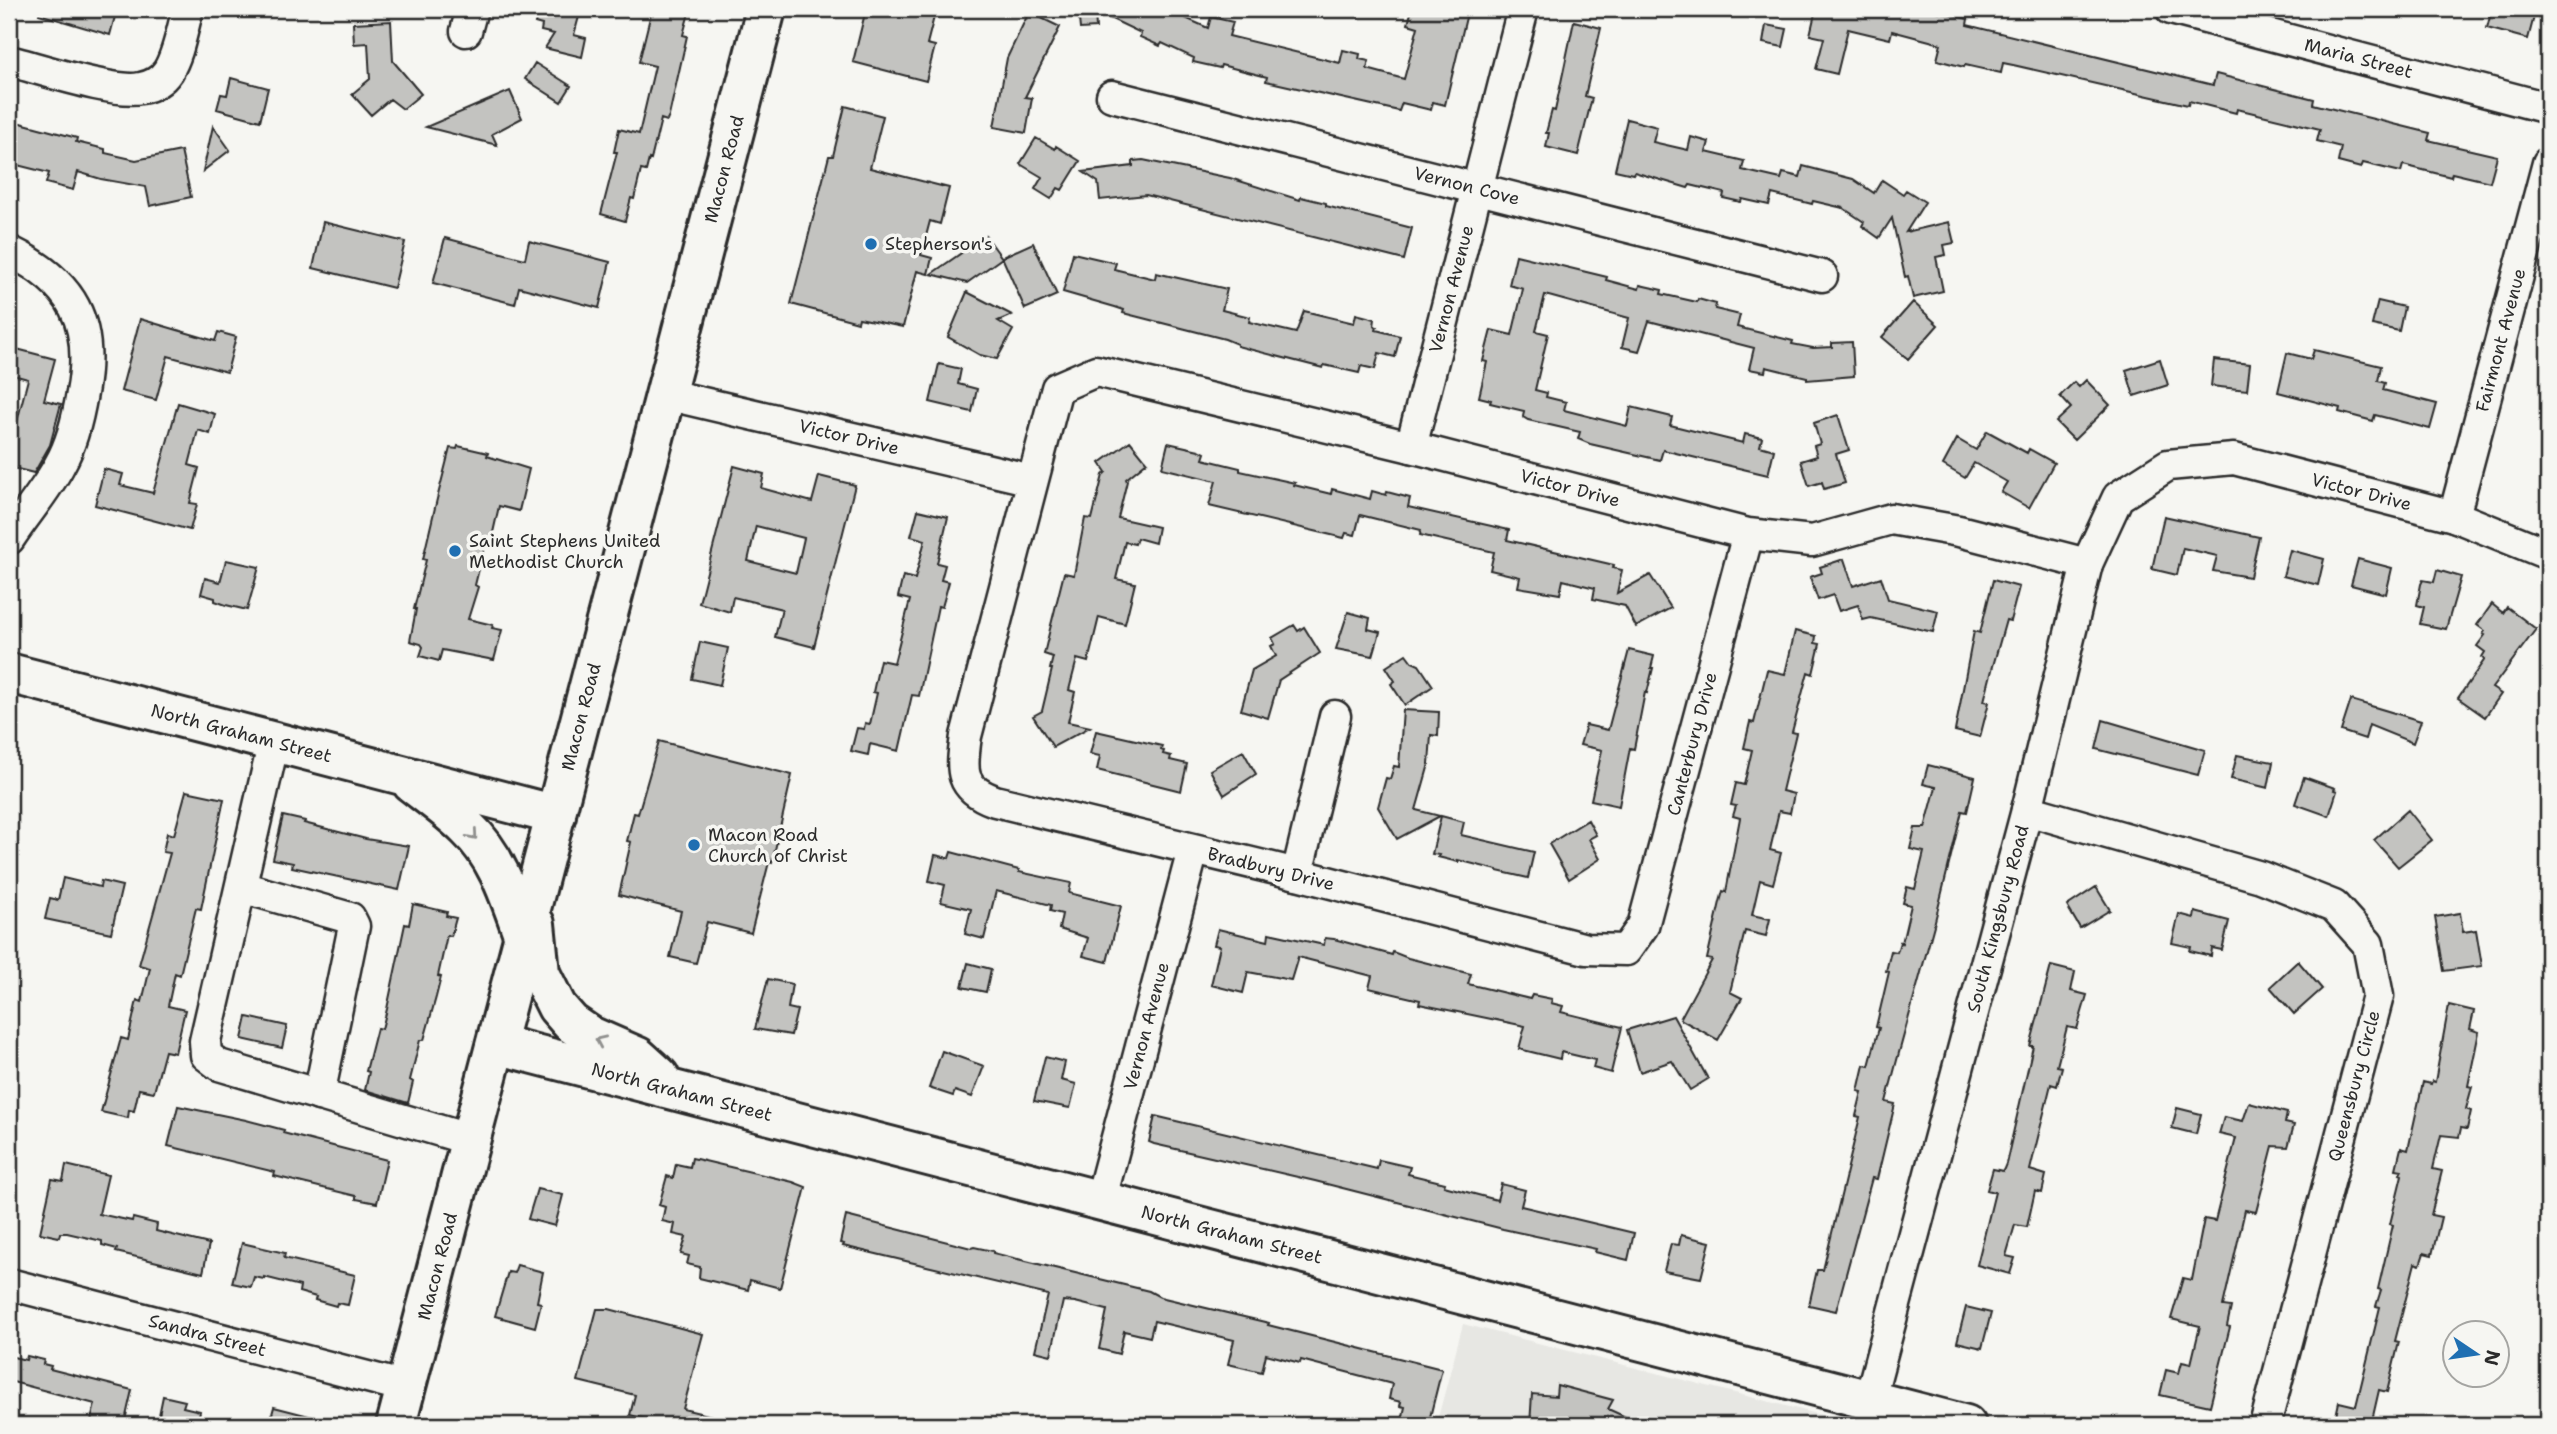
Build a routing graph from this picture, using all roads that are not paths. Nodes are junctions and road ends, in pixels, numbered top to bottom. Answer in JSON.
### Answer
{"nodes":[{"id":1,"x":188,"y":9,"type":"edge"},
{"id":2,"x":766,"y":9,"type":"edge"},
{"id":3,"x":1522,"y":9,"type":"edge"},
{"id":4,"x":2171,"y":9,"type":"edge"},
{"id":5,"x":9,"y":61,"type":"edge"},
{"id":6,"x":1112,"y":96,"type":"dead end"},
{"id":7,"x":2548,"y":108,"type":"edge"},
{"id":8,"x":2548,"y":163,"type":"edge"},
{"id":9,"x":1477,"y":188,"type":"junction"},
{"id":10,"x":9,"y":251,"type":"edge"},
{"id":11,"x":1822,"y":276,"type":"dead end"},
{"id":12,"x":665,"y":394,"type":"junction"},
{"id":13,"x":1410,"y":447,"type":"junction"},
{"id":14,"x":2170,"y":465,"type":"joint"},
{"id":15,"x":1032,"y":480,"type":"junction"},
{"id":16,"x":2455,"y":516,"type":"junction"},
{"id":17,"x":1748,"y":534,"type":"junction"},
{"id":18,"x":9,"y":539,"type":"edge"},
{"id":19,"x":2548,"y":554,"type":"edge"},
{"id":20,"x":2087,"y":564,"type":"junction"},
{"id":21,"x":9,"y":673,"type":"edge"},
{"id":22,"x":1335,"y":716,"type":"dead end"},
{"id":23,"x":274,"y":741,"type":"junction"},
{"id":24,"x":402,"y":775,"type":"junction"},
{"id":25,"x":2027,"y":810,"type":"junction"},
{"id":26,"x":556,"y":815,"type":"junction"},
{"id":27,"x":1193,"y":850,"type":"junction"},
{"id":28,"x":1297,"y":874,"type":"junction"},
{"id":29,"x":241,"y":887,"type":"junction"},
{"id":30,"x":533,"y":901,"type":"junction"},
{"id":31,"x":524,"y":937,"type":"junction"},
{"id":32,"x":1626,"y":950,"type":"joint"},
{"id":33,"x":496,"y":1044,"type":"junction"},
{"id":34,"x":677,"y":1091,"type":"junction"},
{"id":35,"x":318,"y":1095,"type":"junction"},
{"id":36,"x":471,"y":1140,"type":"junction"},
{"id":37,"x":1100,"y":1202,"type":"junction"},
{"id":38,"x":9,"y":1284,"type":"edge"},
{"id":39,"x":406,"y":1387,"type":"junction"},
{"id":40,"x":1869,"y":1402,"type":"junction"},
{"id":41,"x":396,"y":1425,"type":"edge"},
{"id":42,"x":1966,"y":1425,"type":"edge"},
{"id":43,"x":2265,"y":1425,"type":"edge"}],
"edges":[{"from":1,"to":5,"type":"street"},
{"from":2,"to":12,"type":"main road","name":"Macon Road"},
{"from":3,"to":9,"type":"street","name":"Vernon Avenue"},
{"from":4,"to":7,"type":"street","name":"Maria Street"},
{"from":6,"to":9,"type":"street","name":"Vernon Cove"},
{"from":8,"to":16,"type":"street","name":"Fairmont Avenue"},
{"from":9,"to":11,"type":"street","name":"Vernon Cove"},
{"from":9,"to":13,"type":"street","name":"Vernon Avenue"},
{"from":10,"to":18,"type":"street"},
{"from":12,"to":15,"type":"street","name":"Victor Drive"},
{"from":12,"to":26,"type":"main road","name":"Macon Road"},
{"from":13,"to":15,"type":"street","name":"Victor Drive"},
{"from":13,"to":17,"type":"street","name":"Victor Drive"},
{"from":14,"to":16,"type":"street","name":"Victor Drive"},
{"from":14,"to":20,"type":"street","name":"South Kingsbury Road"},
{"from":15,"to":27,"type":"street","name":"Bradbury Drive"},
{"from":16,"to":19,"type":"street","name":"Victor Drive"},
{"from":17,"to":20,"type":"street","name":"Victor Drive"},
{"from":17,"to":32,"type":"street","name":"Canterbury Drive"},
{"from":20,"to":25,"type":"street","name":"South Kingsbury Road"},
{"from":21,"to":23,"type":"main road","name":"North Graham Street"},
{"from":22,"to":28,"type":"street"},
{"from":23,"to":24,"type":"main road","name":"North Graham Street"},
{"from":23,"to":29,"type":"street"},
{"from":24,"to":26,"type":"main road","name":"North Graham Street"},
{"from":24,"to":31,"type":"main road","one_way":true},
{"from":25,"to":40,"type":"street","name":"South Kingsbury Road"},
{"from":25,"to":43,"type":"street","name":"Queensbury Circle"},
{"from":26,"to":30,"type":"main road","name":"Macon Road"},
{"from":27,"to":28,"type":"street","name":"Bradbury Drive"},
{"from":27,"to":37,"type":"street","name":"Vernon Avenue"},
{"from":28,"to":32,"type":"street","name":"Bradbury Drive"},
{"from":29,"to":35,"type":"street"},
{"from":29,"to":35,"type":"street"},
{"from":30,"to":31,"type":"main road","name":"Macon Road"},
{"from":34,"to":30,"type":"main road","one_way":true},
{"from":31,"to":33,"type":"main road","name":"Macon Road"},
{"from":33,"to":34,"type":"main road","name":"North Graham Street"},
{"from":33,"to":36,"type":"main road","name":"Macon Road"},
{"from":34,"to":37,"type":"main road","name":"North Graham Street"},
{"from":35,"to":36,"type":"street"},
{"from":36,"to":39,"type":"main road","name":"Macon Road"},
{"from":37,"to":40,"type":"main road","name":"North Graham Street"},
{"from":38,"to":39,"type":"street","name":"Sandra Street"},
{"from":39,"to":41,"type":"main road","name":"Macon Road"},
{"from":40,"to":42,"type":"main road","name":"North Graham Street"}]}
